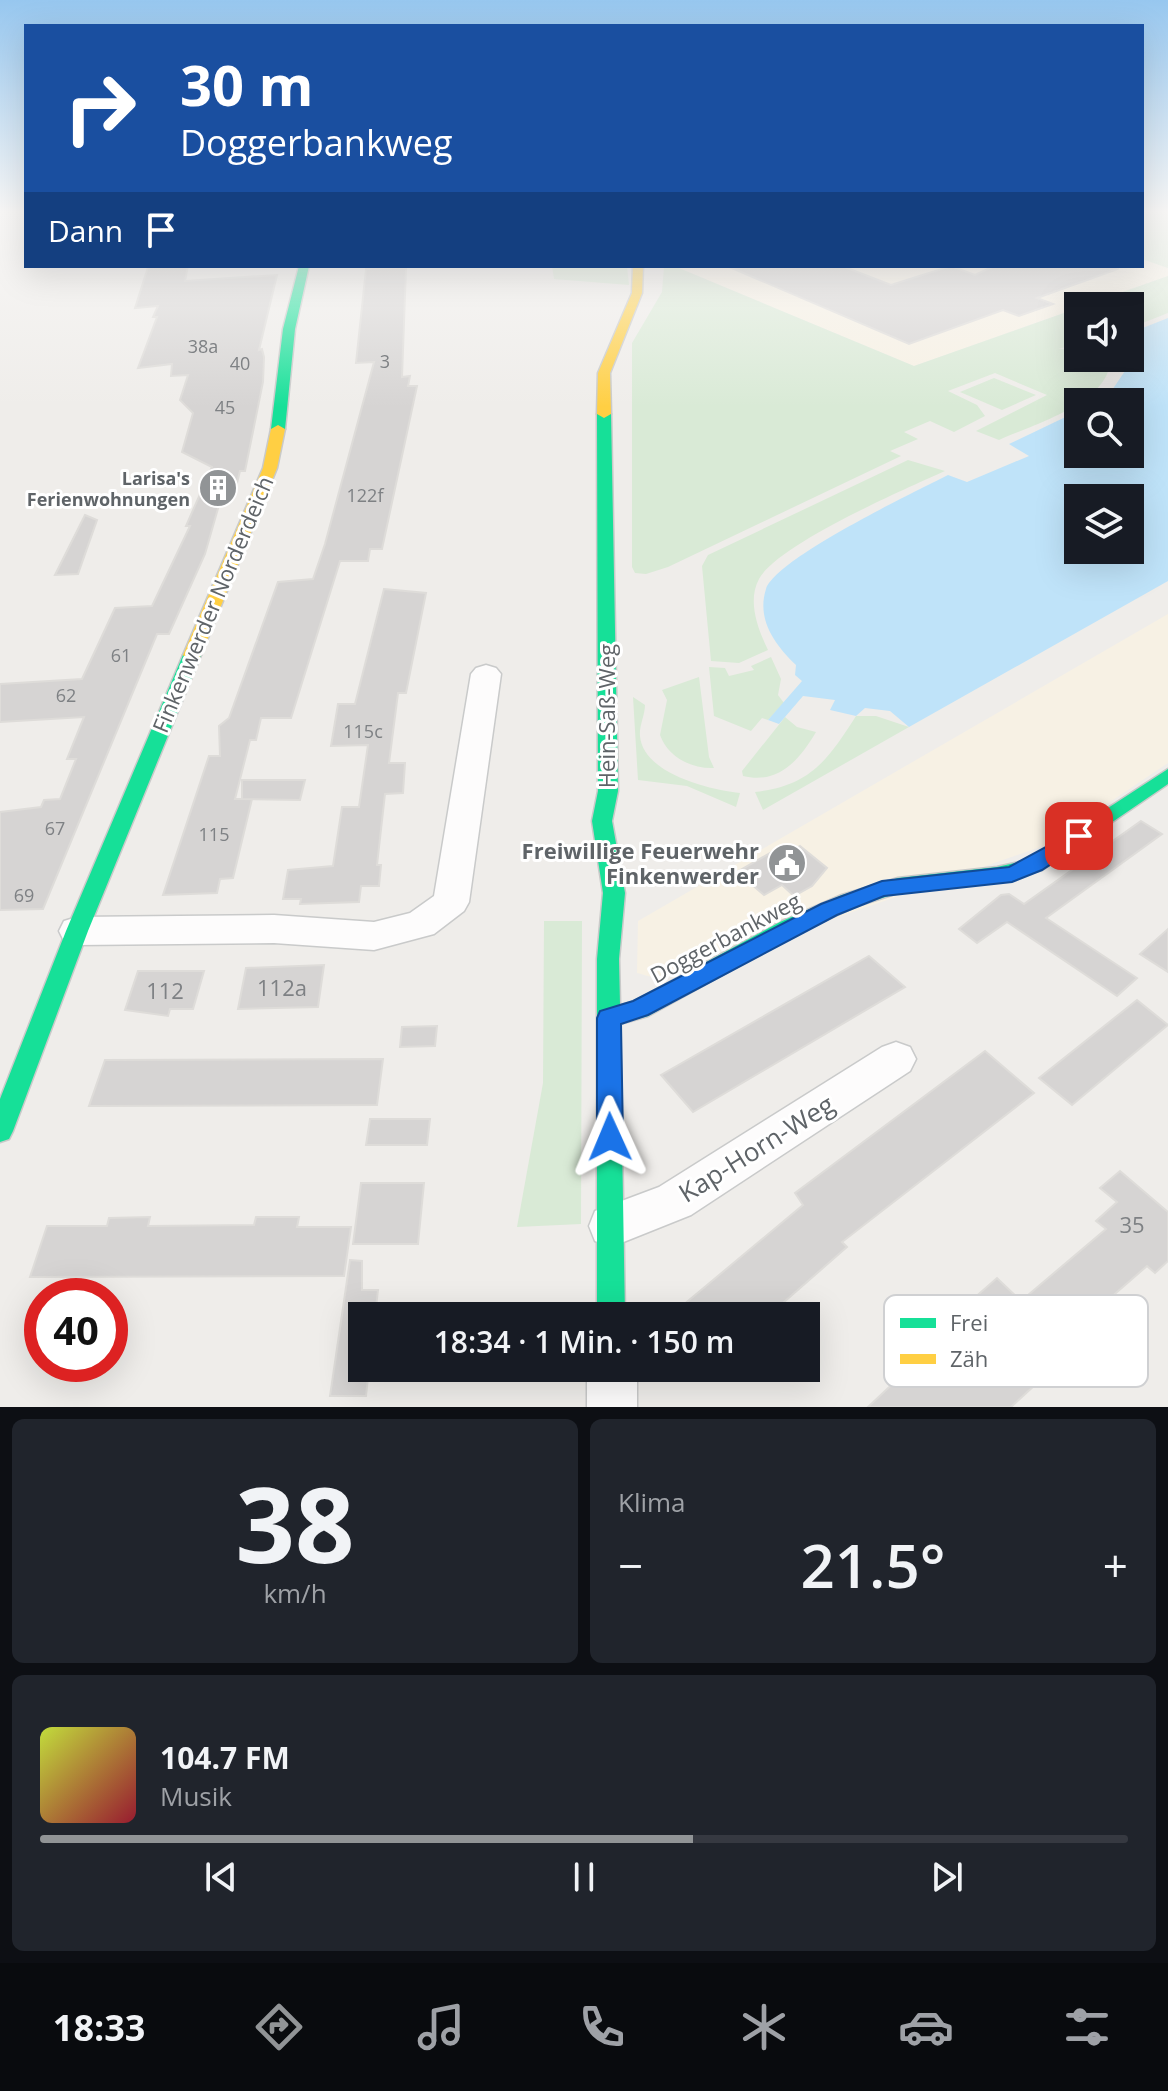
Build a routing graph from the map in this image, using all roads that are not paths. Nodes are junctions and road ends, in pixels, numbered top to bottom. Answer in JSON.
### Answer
{"nodes":[{"id":1,"x":302,"y":276,"type":"edge"},
{"id":2,"x":639,"y":276,"type":"edge"},
{"id":3,"x":486,"y":674,"type":"dead end"},
{"id":4,"x":1168,"y":775,"type":"edge"},
{"id":5,"x":77,"y":931,"type":"junction"},
{"id":6,"x":609,"y":1018,"type":"junction"},
{"id":7,"x":896,"y":1059,"type":"dead end"},
{"id":8,"x":0,"y":1131,"type":"edge"},
{"id":9,"x":611,"y":1226,"type":"junction"},
{"id":10,"x":611,"y":1302,"type":"edge"},
{"id":11,"x":612,"y":1382,"type":"edge"},
{"id":12,"x":612,"y":1407,"type":"edge"}],
"edges":[{"from":1,"to":5,"type":"street","name":"Finkenwerder Norderdeich"},
{"from":2,"to":6,"type":"street","name":"Hein-Saß-Weg"},
{"from":3,"to":5,"type":"street"},
{"from":4,"to":6,"type":"street","name":"Doggerbankweg"},
{"from":5,"to":8,"type":"street","name":"Finkenwerder Norderdeich"},
{"from":6,"to":9,"type":"street","name":"Hein-Saß-Weg"},
{"from":7,"to":9,"type":"street","name":"Kap-Horn-Weg"},
{"from":9,"to":10,"type":"street","name":"Hein-Saß-Weg"},
{"from":11,"to":12,"type":"street"}]}
